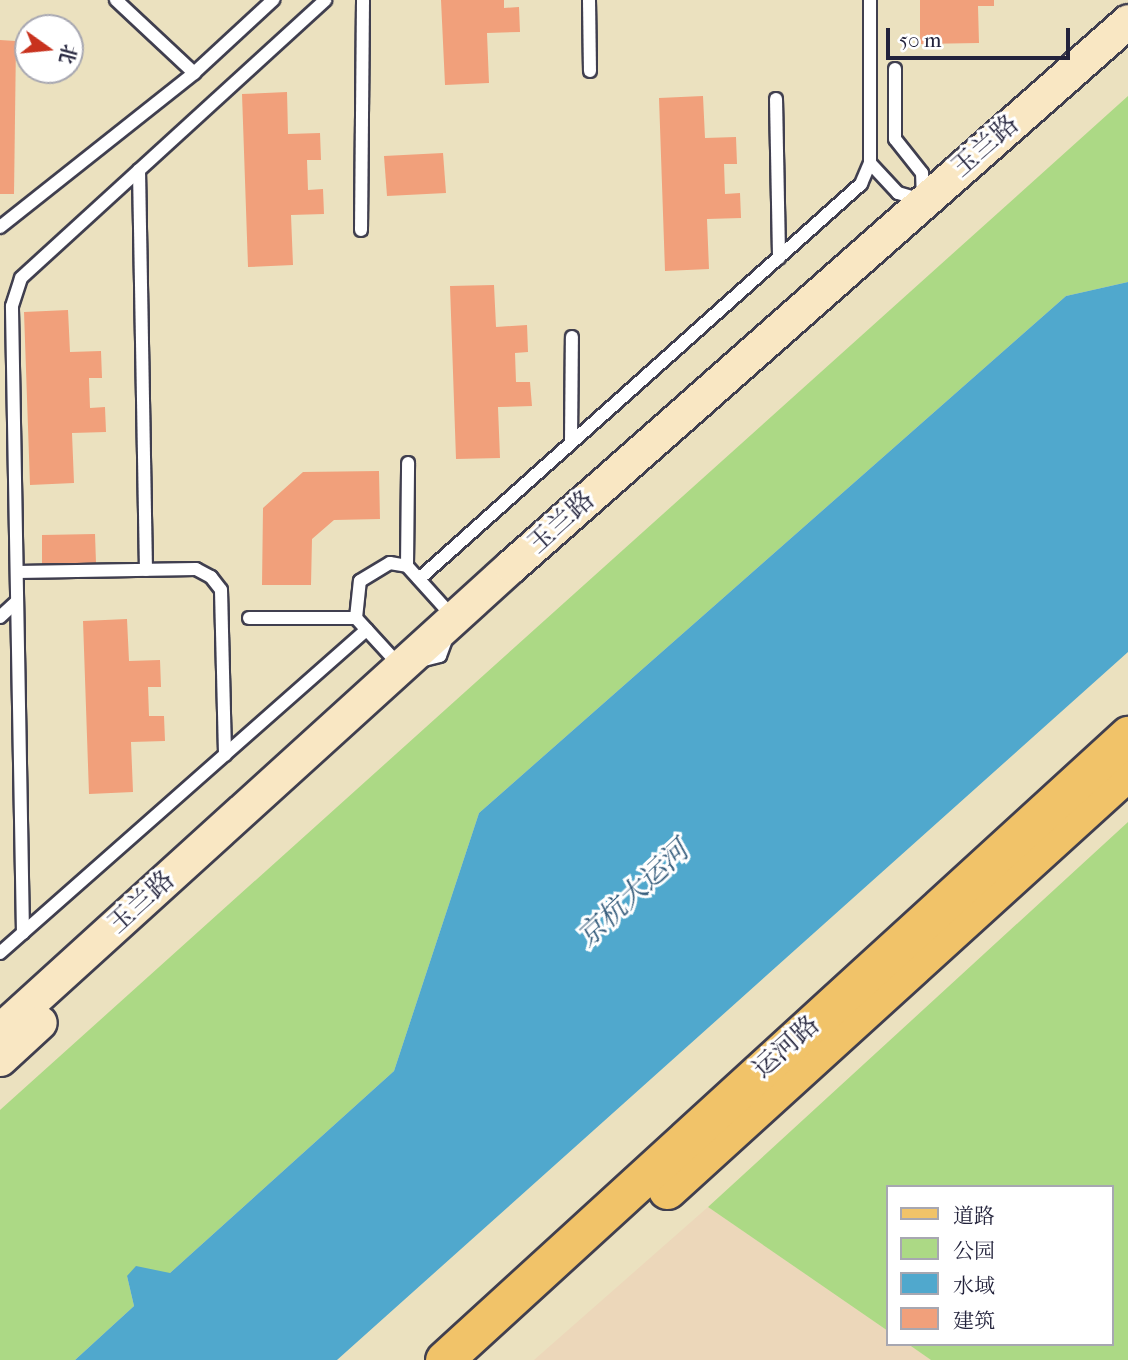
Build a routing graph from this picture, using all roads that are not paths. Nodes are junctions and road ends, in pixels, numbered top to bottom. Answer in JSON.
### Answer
{"nodes":[{"id":1,"x":116,"y":0,"type":"edge"},
{"id":2,"x":273,"y":0,"type":"edge"},
{"id":3,"x":325,"y":0,"type":"edge"},
{"id":4,"x":363,"y":0,"type":"edge"},
{"id":5,"x":589,"y":0,"type":"edge"},
{"id":6,"x":870,"y":0,"type":"edge"},
{"id":7,"x":1128,"y":21,"type":"edge"},
{"id":8,"x":1128,"y":50,"type":"edge"},
{"id":9,"x":895,"y":69,"type":"dead end"},
{"id":10,"x":590,"y":71,"type":"dead end"},
{"id":11,"x":194,"y":73,"type":"junction"},
{"id":12,"x":776,"y":99,"type":"dead end"},
{"id":13,"x":870,"y":163,"type":"junction"},
{"id":14,"x":139,"y":170,"type":"junction"},
{"id":15,"x":923,"y":200,"type":"junction"},
{"id":16,"x":0,"y":227,"type":"edge"},
{"id":17,"x":361,"y":230,"type":"dead end"},
{"id":18,"x":779,"y":258,"type":"junction"},
{"id":19,"x":572,"y":337,"type":"dead end"},
{"id":20,"x":571,"y":442,"type":"junction"},
{"id":21,"x":408,"y":463,"type":"dead end"},
{"id":22,"x":407,"y":566,"type":"junction"},
{"id":23,"x":146,"y":570,"type":"junction"},
{"id":24,"x":17,"y":572,"type":"junction"},
{"id":25,"x":419,"y":579,"type":"junction"},
{"id":26,"x":17,"y":601,"type":"junction"},
{"id":27,"x":0,"y":617,"type":"edge"},
{"id":28,"x":249,"y":618,"type":"dead end"},
{"id":29,"x":356,"y":618,"type":"junction"},
{"id":30,"x":454,"y":618,"type":"junction"},
{"id":31,"x":367,"y":630,"type":"junction"},
{"id":32,"x":440,"y":656,"type":"junction"},
{"id":33,"x":400,"y":666,"type":"junction"},
{"id":34,"x":1128,"y":735,"type":"edge"},
{"id":35,"x":225,"y":755,"type":"junction"},
{"id":36,"x":1128,"y":771,"type":"edge"},
{"id":37,"x":23,"y":933,"type":"junction"},
{"id":38,"x":0,"y":953,"type":"edge"},
{"id":39,"x":0,"y":1030,"type":"edge"},
{"id":40,"x":0,"y":1059,"type":"edge"},
{"id":41,"x":444,"y":1360,"type":"edge"},
{"id":42,"x":475,"y":1360,"type":"edge"}],
"edges":[{"from":1,"to":11,"type":"lane"},
{"from":2,"to":11,"type":"lane"},
{"from":3,"to":14,"type":"lane"},
{"from":4,"to":17,"type":"lane"},
{"from":5,"to":10,"type":"lane"},
{"from":6,"to":13,"type":"lane"},
{"from":7,"to":15,"type":"street","name":"玉兰路"},
{"from":8,"to":32,"type":"street","name":"玉兰路"},
{"from":9,"to":15,"type":"lane"},
{"from":11,"to":16,"type":"lane"},
{"from":12,"to":18,"type":"lane"},
{"from":13,"to":15,"type":"lane"},
{"from":13,"to":18,"type":"lane"},
{"from":14,"to":23,"type":"lane"},
{"from":14,"to":24,"type":"lane"},
{"from":15,"to":30,"type":"street","name":"玉兰路"},
{"from":18,"to":20,"type":"lane"},
{"from":19,"to":20,"type":"lane"},
{"from":20,"to":25,"type":"lane"},
{"from":21,"to":22,"type":"lane"},
{"from":22,"to":25,"type":"lane"},
{"from":22,"to":29,"type":"lane"},
{"from":23,"to":24,"type":"lane"},
{"from":23,"to":35,"type":"lane"},
{"from":24,"to":26,"type":"lane"},
{"from":25,"to":30,"type":"lane"},
{"from":26,"to":27,"type":"lane"},
{"from":26,"to":37,"type":"lane"},
{"from":28,"to":29,"type":"lane"},
{"from":29,"to":31,"type":"lane"},
{"from":30,"to":32,"type":"lane"},
{"from":30,"to":33,"type":"street","name":"玉兰路"},
{"from":31,"to":33,"type":"lane"},
{"from":31,"to":35,"type":"lane"},
{"from":32,"to":33,"type":"lane"},
{"from":32,"to":40,"type":"street","name":"玉兰路"},
{"from":33,"to":39,"type":"street","name":"玉兰路"},
{"from":34,"to":41,"type":"main road","name":"运河路"},
{"from":35,"to":37,"type":"lane"},
{"from":36,"to":42,"type":"main road","name":"运河路"},
{"from":37,"to":38,"type":"lane"}]}
